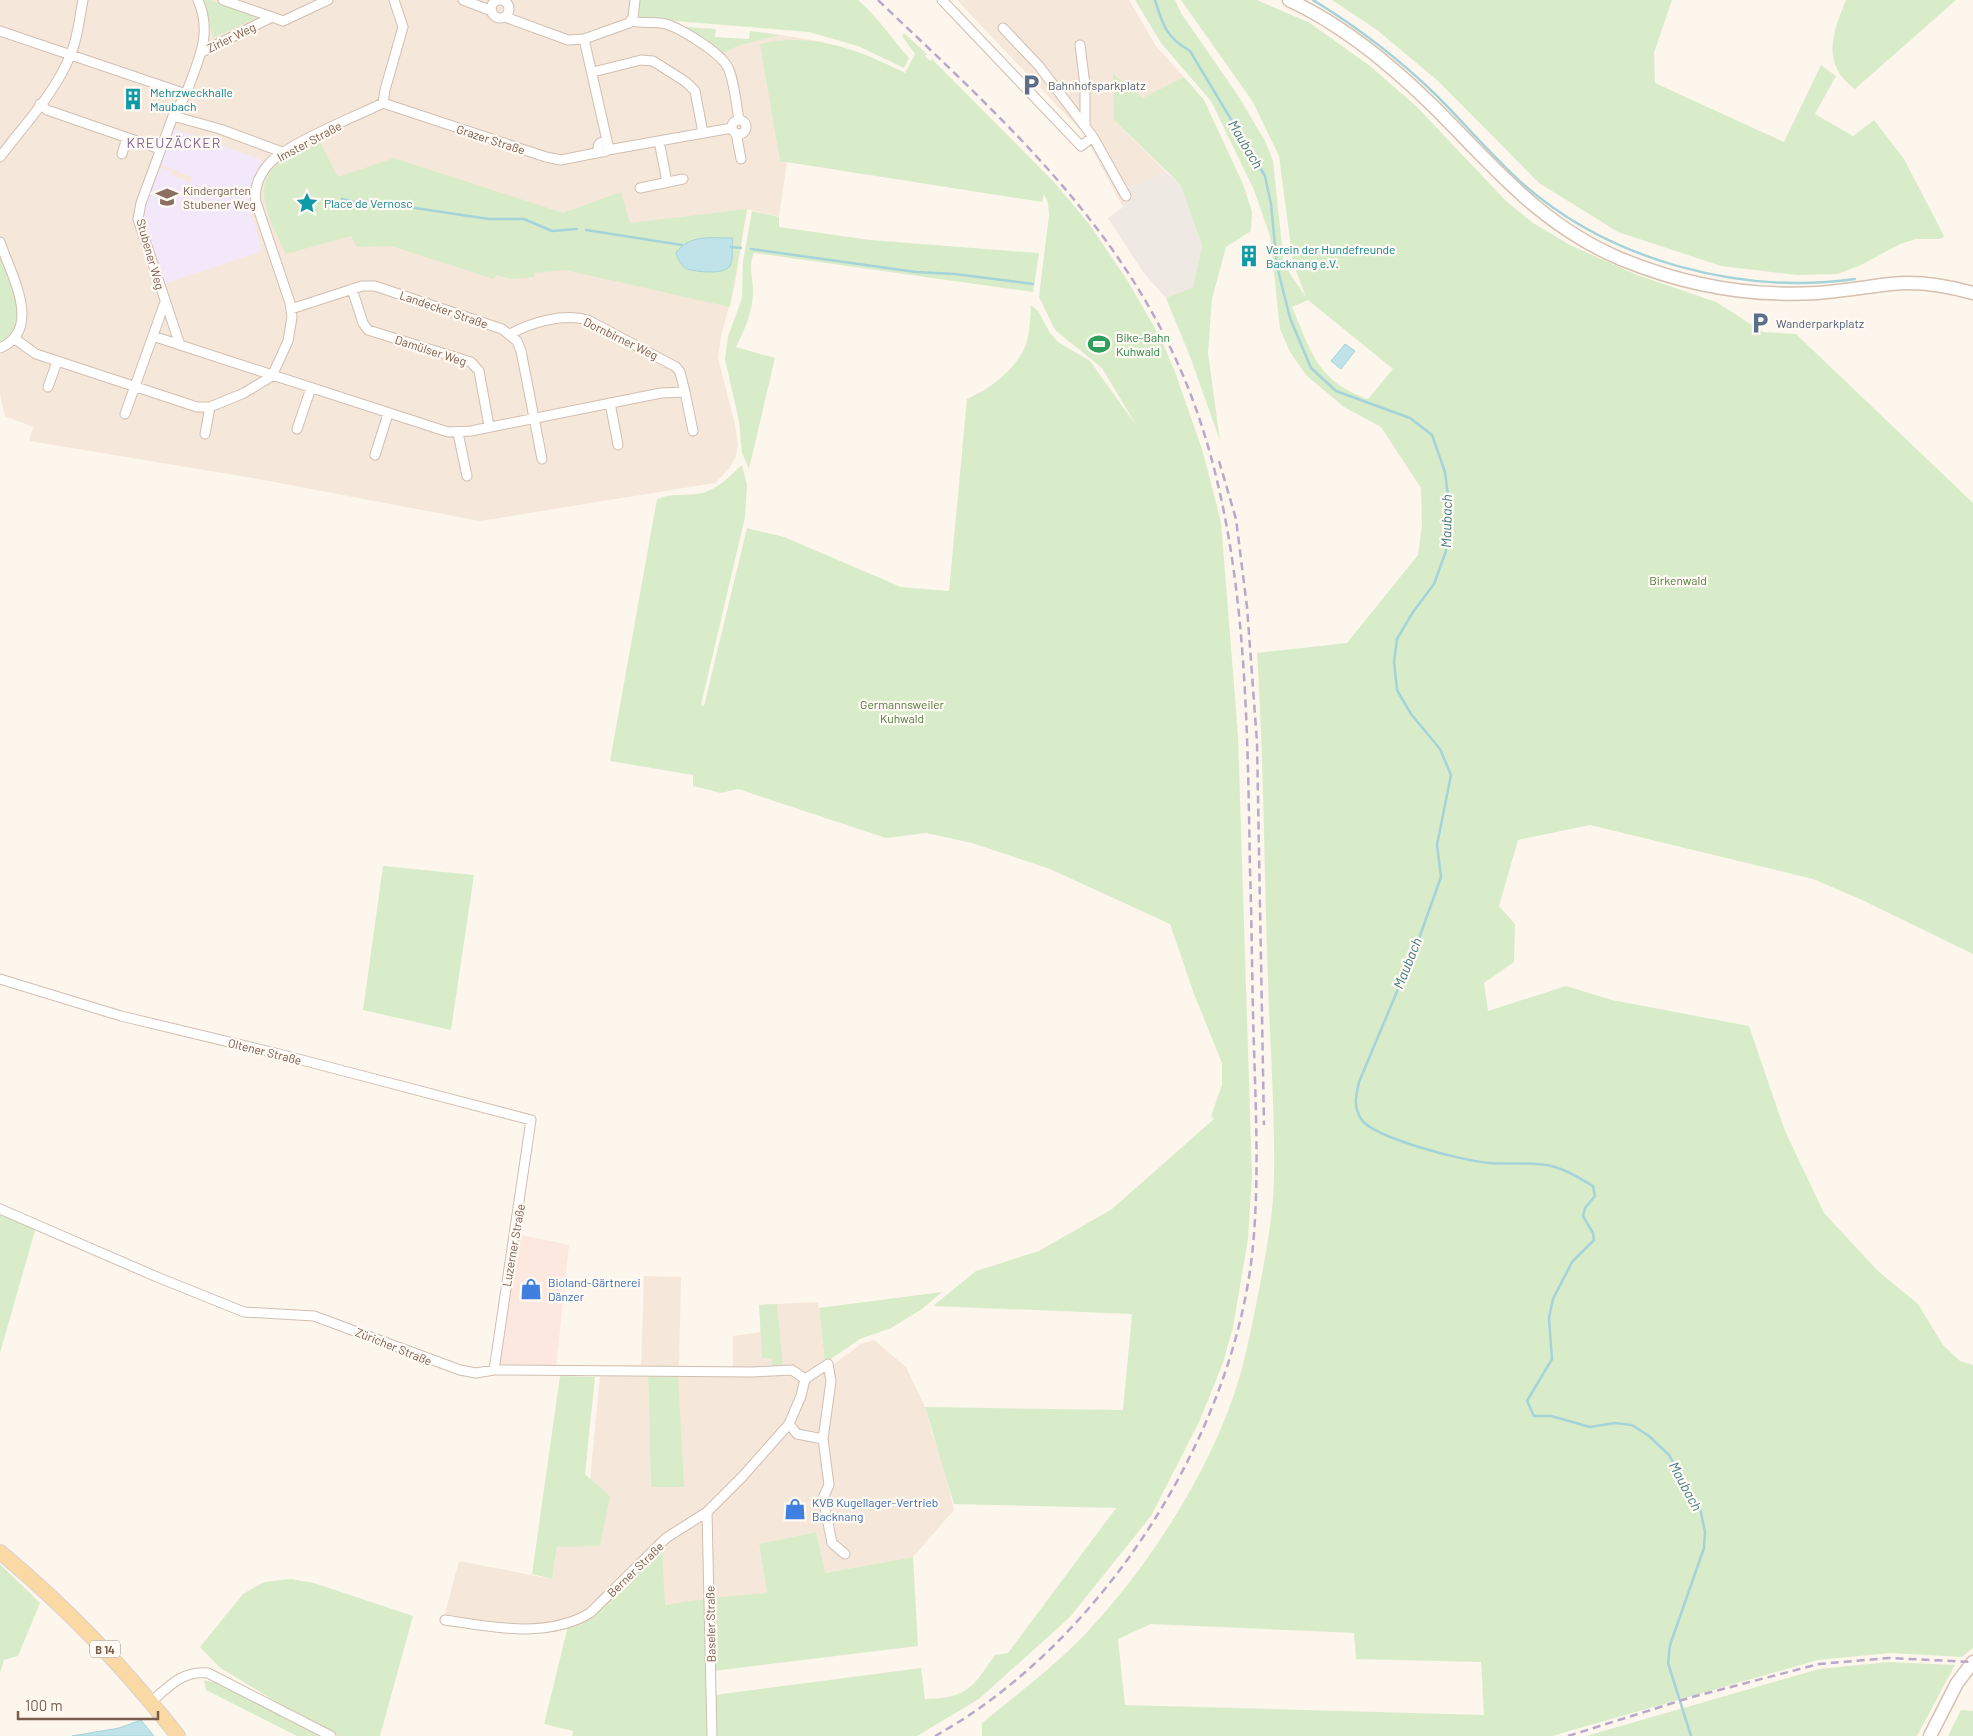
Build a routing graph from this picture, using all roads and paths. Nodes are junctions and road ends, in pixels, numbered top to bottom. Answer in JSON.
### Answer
{"nodes":[{"id":1,"x":82,"y":0,"type":"edge"},
{"id":2,"x":198,"y":0,"type":"edge"},
{"id":3,"x":222,"y":0,"type":"edge"},
{"id":4,"x":323,"y":0,"type":"edge"},
{"id":5,"x":328,"y":0,"type":"edge"},
{"id":6,"x":394,"y":0,"type":"edge"},
{"id":7,"x":463,"y":0,"type":"edge"},
{"id":8,"x":635,"y":0,"type":"edge"},
{"id":9,"x":942,"y":0,"type":"edge"},
{"id":10,"x":1289,"y":0,"type":"edge"},
{"id":11,"x":492,"y":12,"type":"junction"},
{"id":12,"x":272,"y":17,"type":"junction"},
{"id":13,"x":505,"y":17,"type":"junction"},
{"id":14,"x":631,"y":21,"type":"junction"},
{"id":15,"x":1003,"y":28,"type":"dead end"},
{"id":16,"x":0,"y":31,"type":"edge"},
{"id":17,"x":584,"y":39,"type":"junction"},
{"id":18,"x":1080,"y":45,"type":"dead end"},
{"id":19,"x":202,"y":52,"type":"junction"},
{"id":20,"x":71,"y":55,"type":"junction"},
{"id":21,"x":593,"y":72,"type":"junction"},
{"id":22,"x":186,"y":94,"type":"junction"},
{"id":23,"x":383,"y":103,"type":"junction"},
{"id":24,"x":40,"y":104,"type":"junction"},
{"id":25,"x":172,"y":116,"type":"junction"},
{"id":26,"x":739,"y":119,"type":"junction"},
{"id":27,"x":1085,"y":125,"type":"junction"},
{"id":28,"x":734,"y":130,"type":"junction"},
{"id":29,"x":702,"y":133,"type":"junction"},
{"id":30,"x":1093,"y":137,"type":"junction"},
{"id":31,"x":127,"y":138,"type":"junction"},
{"id":32,"x":659,"y":141,"type":"junction"},
{"id":33,"x":605,"y":149,"type":"junction"},
{"id":34,"x":160,"y":150,"type":"junction"},
{"id":35,"x":282,"y":152,"type":"junction"},
{"id":36,"x":122,"y":154,"type":"dead end"},
{"id":37,"x":0,"y":156,"type":"edge"},
{"id":38,"x":741,"y":159,"type":"dead end"},
{"id":39,"x":683,"y":179,"type":"dead end"},
{"id":40,"x":667,"y":182,"type":"junction"},
{"id":41,"x":640,"y":188,"type":"dead end"},
{"id":42,"x":1126,"y":196,"type":"dead end"},
{"id":43,"x":0,"y":242,"type":"edge"},
{"id":44,"x":352,"y":289,"type":"junction"},
{"id":45,"x":1973,"y":293,"type":"edge"},
{"id":46,"x":165,"y":302,"type":"junction"},
{"id":47,"x":291,"y":309,"type":"junction"},
{"id":48,"x":510,"y":334,"type":"junction"},
{"id":49,"x":153,"y":336,"type":"junction"},
{"id":50,"x":14,"y":339,"type":"junction"},
{"id":51,"x":180,"y":345,"type":"junction"},
{"id":52,"x":0,"y":348,"type":"edge"},
{"id":53,"x":57,"y":362,"type":"junction"},
{"id":54,"x":272,"y":376,"type":"junction"},
{"id":55,"x":134,"y":386,"type":"junction"},
{"id":56,"x":48,"y":387,"type":"dead end"},
{"id":57,"x":311,"y":388,"type":"junction"},
{"id":58,"x":685,"y":392,"type":"junction"},
{"id":59,"x":610,"y":403,"type":"junction"},
{"id":60,"x":210,"y":407,"type":"junction"},
{"id":61,"x":125,"y":414,"type":"dead end"},
{"id":62,"x":388,"y":414,"type":"junction"},
{"id":63,"x":534,"y":418,"type":"junction"},
{"id":64,"x":489,"y":426,"type":"junction"},
{"id":65,"x":297,"y":429,"type":"dead end"},
{"id":66,"x":693,"y":431,"type":"dead end"},
{"id":67,"x":458,"y":433,"type":"junction"},
{"id":68,"x":205,"y":434,"type":"dead end"},
{"id":69,"x":618,"y":445,"type":"dead end"},
{"id":70,"x":375,"y":455,"type":"dead end"},
{"id":71,"x":542,"y":459,"type":"dead end"},
{"id":72,"x":467,"y":476,"type":"dead end"},
{"id":73,"x":0,"y":979,"type":"edge"},
{"id":74,"x":531,"y":1120,"type":"joint"},
{"id":75,"x":0,"y":1209,"type":"edge"},
{"id":76,"x":494,"y":1370,"type":"junction"},
{"id":77,"x":805,"y":1379,"type":"junction"},
{"id":78,"x":788,"y":1424,"type":"junction"},
{"id":79,"x":824,"y":1439,"type":"junction"},
{"id":80,"x":707,"y":1512,"type":"junction"},
{"id":81,"x":0,"y":1552,"type":"edge"},
{"id":82,"x":845,"y":1554,"type":"dead end"},
{"id":83,"x":445,"y":1620,"type":"dead end"},
{"id":84,"x":1973,"y":1662,"type":"edge"},
{"id":85,"x":151,"y":1702,"type":"junction"},
{"id":86,"x":178,"y":1736,"type":"edge"},
{"id":87,"x":331,"y":1736,"type":"edge"},
{"id":88,"x":712,"y":1736,"type":"edge"},
{"id":89,"x":1930,"y":1736,"type":"edge"}],
"edges":[{"from":1,"to":20,"type":"street"},
{"from":2,"to":19,"type":"street"},
{"from":3,"to":12,"type":"street"},
{"from":4,"to":5,"type":"street","name":"Zirler Weg"},
{"from":4,"to":12,"type":"street","name":"Zirler Weg"},
{"from":6,"to":23,"type":"street"},
{"from":7,"to":11,"type":"street"},
{"from":8,"to":14,"type":"street"},
{"from":9,"to":30,"type":"street"},
{"from":10,"to":45,"type":"street"},
{"from":11,"to":13,"type":"street"},
{"from":11,"to":13,"type":"street"},
{"from":12,"to":19,"type":"street","name":"Zirler Weg"},
{"from":13,"to":17,"type":"street"},
{"from":14,"to":17,"type":"street"},
{"from":14,"to":26,"type":"street"},
{"from":15,"to":27,"type":"street"},
{"from":16,"to":20,"type":"street"},
{"from":17,"to":21,"type":"street"},
{"from":18,"to":27,"type":"street"},
{"from":19,"to":22,"type":"street","name":"Zirler Weg"},
{"from":20,"to":22,"type":"street"},
{"from":20,"to":24,"type":"street"},
{"from":21,"to":29,"type":"street"},
{"from":21,"to":33,"type":"street"},
{"from":22,"to":25,"type":"street","name":"Stubener Weg"},
{"from":23,"to":33,"type":"street","name":"Grazer Straße"},
{"from":23,"to":35,"type":"street","name":"Imster Straße"},
{"from":24,"to":31,"type":"street"},
{"from":24,"to":37,"type":"street"},
{"from":25,"to":34,"type":"street","name":"Stubener Weg"},
{"from":25,"to":35,"type":"street"},
{"from":26,"to":28,"type":"street"},
{"from":26,"to":28,"type":"street"},
{"from":27,"to":30,"type":"street"},
{"from":28,"to":29,"type":"street","name":"Grazer Straße"},
{"from":28,"to":38,"type":"street"},
{"from":29,"to":32,"type":"street","name":"Grazer Straße"},
{"from":30,"to":42,"type":"street"},
{"from":31,"to":34,"type":"street"},
{"from":31,"to":36,"type":"street"},
{"from":32,"to":33,"type":"street","name":"Grazer Straße"},
{"from":32,"to":40,"type":"street"},
{"from":34,"to":46,"type":"street","name":"Stubener Weg"},
{"from":35,"to":47,"type":"street","name":"Imster Straße"},
{"from":39,"to":40,"type":"street"},
{"from":40,"to":41,"type":"street"},
{"from":43,"to":50,"type":"street"},
{"from":44,"to":47,"type":"street","name":"Landecker Straße"},
{"from":44,"to":48,"type":"street","name":"Landecker Straße"},
{"from":44,"to":64,"type":"street","name":"Damülser Weg"},
{"from":46,"to":49,"type":"street","name":"Stubener Weg"},
{"from":46,"to":51,"type":"street","name":"Stubener Weg"},
{"from":47,"to":54,"type":"street","name":"Imster Straße"},
{"from":48,"to":58,"type":"street","name":"Dornbirner Weg"},
{"from":48,"to":63,"type":"street"},
{"from":49,"to":51,"type":"street"},
{"from":49,"to":55,"type":"street","name":"Stubener Weg"},
{"from":50,"to":52,"type":"street"},
{"from":50,"to":53,"type":"street"},
{"from":51,"to":54,"type":"street"},
{"from":53,"to":55,"type":"street"},
{"from":53,"to":56,"type":"street"},
{"from":54,"to":57,"type":"street"},
{"from":54,"to":60,"type":"street"},
{"from":55,"to":60,"type":"street"},
{"from":55,"to":61,"type":"street"},
{"from":57,"to":62,"type":"street"},
{"from":57,"to":65,"type":"street"},
{"from":58,"to":59,"type":"street"},
{"from":58,"to":66,"type":"street","name":"Dornbirner Weg"},
{"from":59,"to":63,"type":"street"},
{"from":59,"to":69,"type":"street"},
{"from":60,"to":68,"type":"street"},
{"from":62,"to":67,"type":"street"},
{"from":62,"to":70,"type":"street"},
{"from":63,"to":64,"type":"street"},
{"from":63,"to":71,"type":"street"},
{"from":64,"to":67,"type":"street"},
{"from":67,"to":72,"type":"street"},
{"from":73,"to":74,"type":"street","name":"Oltener Straße"},
{"from":74,"to":76,"type":"street","name":"Luzerner Straße"},
{"from":75,"to":76,"type":"street","name":"Züricher Straße"},
{"from":76,"to":77,"type":"street","name":"Züricher Straße"},
{"from":77,"to":78,"type":"street","name":"Berner Straße"},
{"from":77,"to":79,"type":"street"},
{"from":78,"to":79,"type":"street"},
{"from":78,"to":80,"type":"street","name":"Berner Straße"},
{"from":79,"to":82,"type":"street"},
{"from":80,"to":83,"type":"street","name":"Berner Straße"},
{"from":80,"to":88,"type":"street","name":"Baseler Straße"},
{"from":81,"to":85,"type":"main road","number":"B 14"},
{"from":84,"to":89,"type":"street"},
{"from":85,"to":86,"type":"main road","number":"B 14"},
{"from":85,"to":87,"type":"street"}]}
